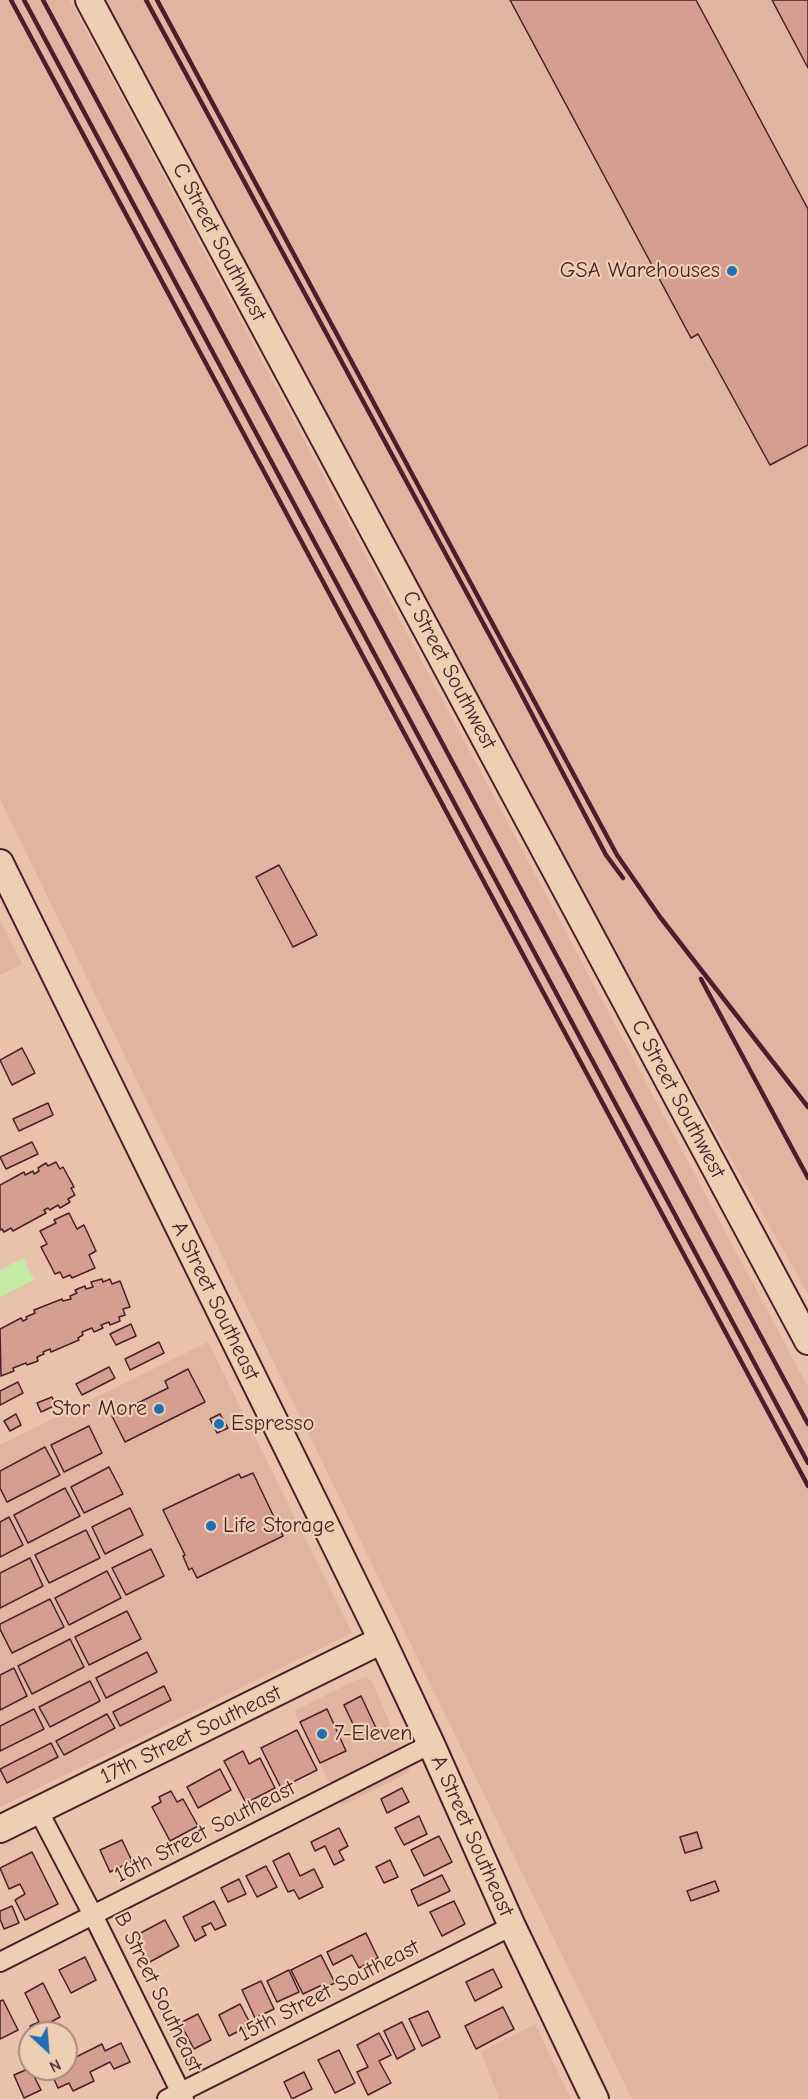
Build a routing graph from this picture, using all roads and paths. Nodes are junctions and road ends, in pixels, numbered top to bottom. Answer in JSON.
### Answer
{"nodes":[{"id":1,"x":89,"y":0,"type":"edge"},
{"id":2,"x":0,"y":863,"type":"edge"},
{"id":3,"x":808,"y":1341,"type":"edge"},
{"id":4,"x":382,"y":1640,"type":"junction"},
{"id":5,"x":431,"y":1744,"type":"junction"},
{"id":6,"x":38,"y":1810,"type":"junction"},
{"id":7,"x":0,"y":1829,"type":"edge"},
{"id":8,"x":93,"y":1915,"type":"junction"},
{"id":9,"x":512,"y":1926,"type":"junction"},
{"id":10,"x":0,"y":1962,"type":"edge"},
{"id":11,"x":177,"y":2097,"type":"edge"},
{"id":12,"x":595,"y":2099,"type":"edge"}],
"edges":[{"from":1,"to":3,"type":"main road","name":"C Street Southwest"},
{"from":2,"to":4,"type":"main road","name":"A Street Southeast"},
{"from":4,"to":5,"type":"main road","name":"A Street Southeast"},
{"from":4,"to":6,"type":"main road","name":"17th Street Southeast"},
{"from":5,"to":8,"type":"street","name":"16th Street Southeast"},
{"from":5,"to":9,"type":"main road","name":"A Street Southeast"},
{"from":6,"to":7,"type":"main road","name":"17th Street Southeast"},
{"from":6,"to":8,"type":"street","name":"B Street Southeast"},
{"from":8,"to":10,"type":"street","name":"16th Street Southeast"},
{"from":8,"to":11,"type":"street","name":"B Street Southeast"},
{"from":9,"to":11,"type":"street","name":"15th Street Southeast"},
{"from":9,"to":12,"type":"main road","name":"A Street Southeast"}]}
